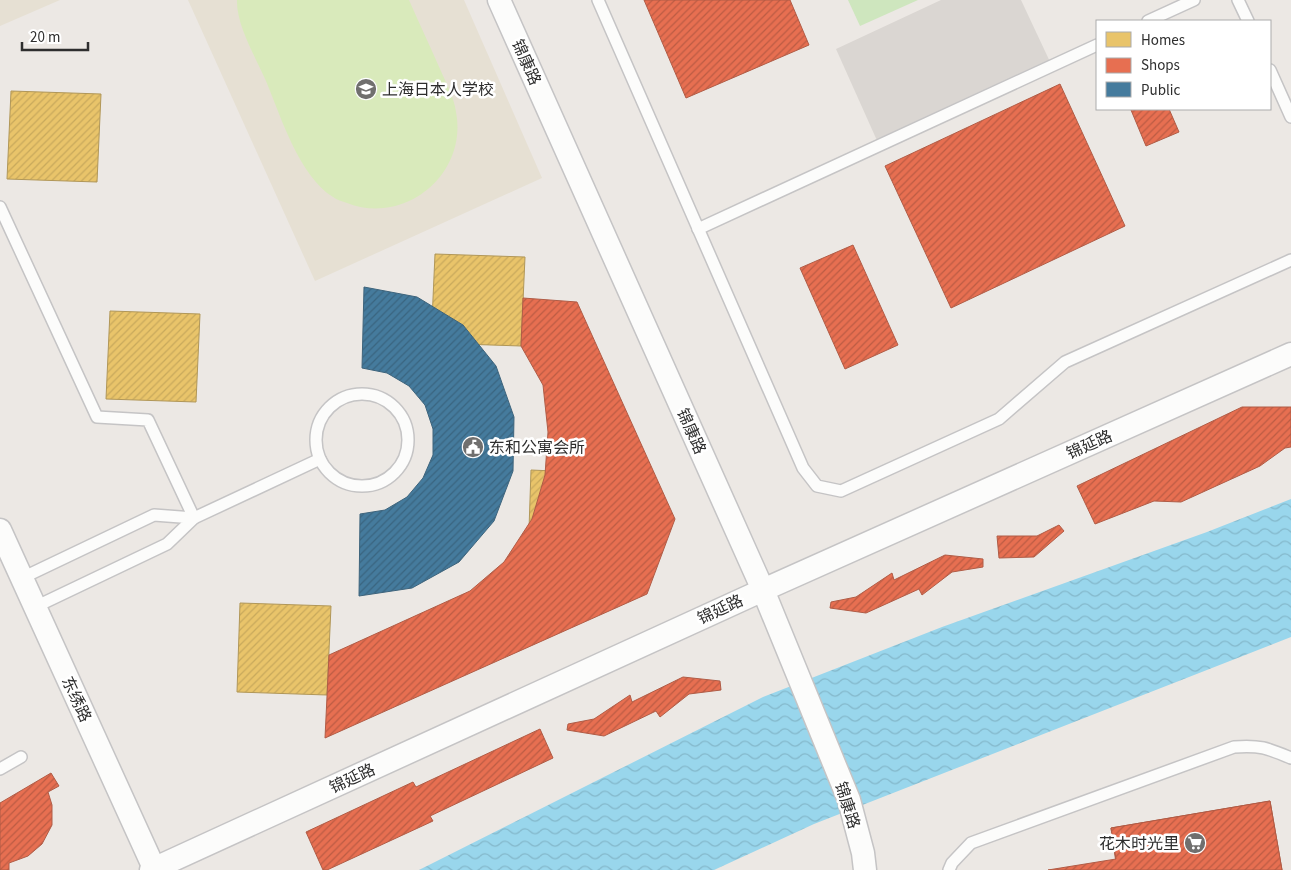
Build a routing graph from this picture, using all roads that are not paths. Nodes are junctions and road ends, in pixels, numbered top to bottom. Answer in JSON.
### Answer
{"nodes":[{"id":1,"x":499,"y":0,"type":"edge"},
{"id":2,"x":598,"y":0,"type":"edge"},
{"id":3,"x":1194,"y":0,"type":"edge"},
{"id":4,"x":1238,"y":0,"type":"edge"},
{"id":5,"x":1150,"y":20,"type":"edge"},
{"id":6,"x":1248,"y":20,"type":"edge"},
{"id":7,"x":1096,"y":45,"type":"edge"},
{"id":8,"x":1271,"y":72,"type":"edge"},
{"id":9,"x":1291,"y":117,"type":"edge"},
{"id":10,"x":0,"y":207,"type":"edge"},
{"id":11,"x":698,"y":229,"type":"junction"},
{"id":12,"x":1291,"y":260,"type":"edge"},
{"id":13,"x":1291,"y":354,"type":"edge"},
{"id":14,"x":320,"y":459,"type":"junction"},
{"id":15,"x":194,"y":518,"type":"junction"},
{"id":16,"x":0,"y":530,"type":"edge"},
{"id":17,"x":22,"y":578,"type":"junction"},
{"id":18,"x":763,"y":590,"type":"junction"},
{"id":19,"x":35,"y":607,"type":"junction"},
{"id":20,"x":21,"y":757,"type":"dead end"},
{"id":21,"x":1291,"y":758,"type":"edge"},
{"id":22,"x":0,"y":769,"type":"edge"},
{"id":23,"x":153,"y":869,"type":"edge"},
{"id":24,"x":866,"y":870,"type":"edge"},
{"id":25,"x":949,"y":870,"type":"edge"}],
"edges":[{"from":1,"to":18,"type":"street","name":"锦康路"},
{"from":2,"to":11,"type":"lane"},
{"from":3,"to":5,"type":"lane"},
{"from":4,"to":6,"type":"lane"},
{"from":7,"to":11,"type":"lane"},
{"from":8,"to":9,"type":"lane"},
{"from":10,"to":15,"type":"lane"},
{"from":11,"to":12,"type":"lane"},
{"from":13,"to":18,"type":"street","name":"锦延路"},
{"from":14,"to":14,"type":"lane"},
{"from":14,"to":15,"type":"lane"},
{"from":15,"to":17,"type":"lane"},
{"from":15,"to":19,"type":"lane"},
{"from":16,"to":17,"type":"street","name":"东绣路"},
{"from":17,"to":19,"type":"street","name":"东绣路"},
{"from":18,"to":23,"type":"street","name":"锦延路"},
{"from":18,"to":24,"type":"street","name":"锦康路"},
{"from":19,"to":23,"type":"street","name":"东绣路"},
{"from":20,"to":22,"type":"lane"},
{"from":21,"to":25,"type":"lane"}]}
